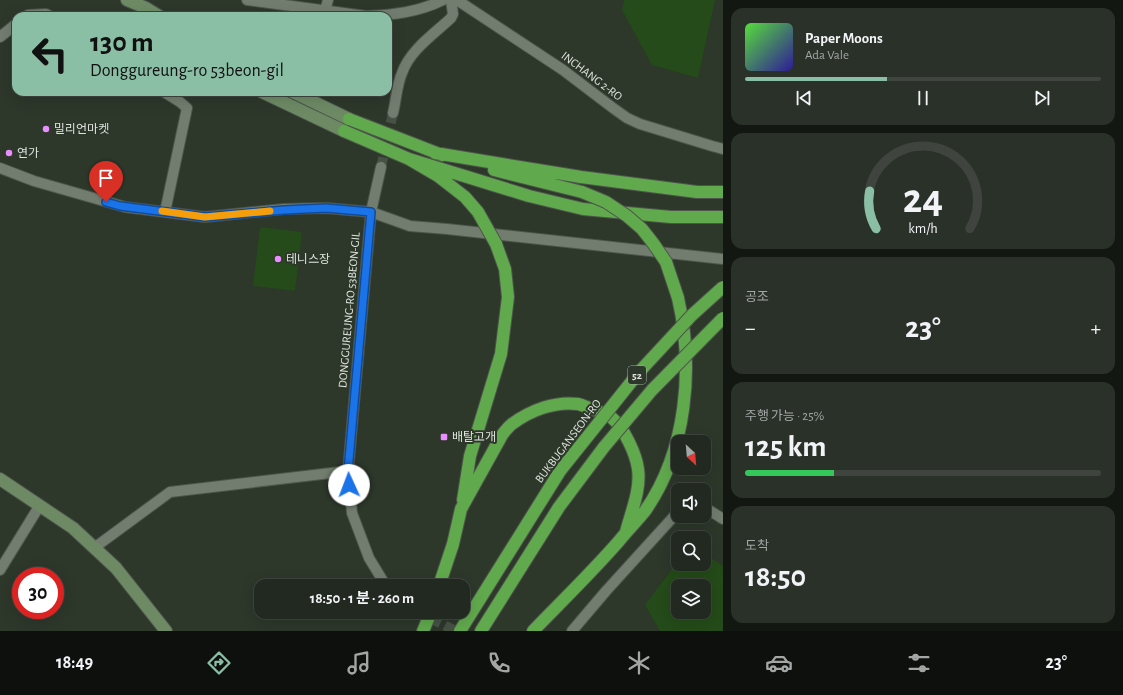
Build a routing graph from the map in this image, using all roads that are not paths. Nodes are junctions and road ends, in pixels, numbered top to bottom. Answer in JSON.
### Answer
{"nodes":[{"id":1,"x":121,"y":0,"type":"edge"},
{"id":2,"x":127,"y":0,"type":"edge"},
{"id":3,"x":247,"y":0,"type":"edge"},
{"id":4,"x":328,"y":0,"type":"edge"},
{"id":5,"x":443,"y":0,"type":"edge"},
{"id":6,"x":452,"y":0,"type":"edge"},
{"id":7,"x":457,"y":0,"type":"edge"},
{"id":8,"x":325,"y":11,"type":"junction"},
{"id":9,"x":136,"y":12,"type":"edge"},
{"id":10,"x":152,"y":12,"type":"edge"},
{"id":11,"x":333,"y":12,"type":"edge"},
{"id":12,"x":392,"y":14,"type":"edge"},
{"id":13,"x":12,"y":27,"type":"edge"},
{"id":14,"x":0,"y":37,"type":"edge"},
{"id":15,"x":170,"y":96,"type":"edge"},
{"id":16,"x":270,"y":96,"type":"edge"},
{"id":17,"x":301,"y":96,"type":"edge"},
{"id":18,"x":393,"y":112,"type":"tunnel mouth"},
{"id":19,"x":349,"y":119,"type":"joint"},
{"id":20,"x":344,"y":131,"type":"joint"},
{"id":21,"x":723,"y":149,"type":"edge"},
{"id":22,"x":436,"y":154,"type":"junction"},
{"id":23,"x":409,"y":159,"type":"junction"},
{"id":24,"x":381,"y":167,"type":"tunnel mouth"},
{"id":25,"x":0,"y":168,"type":"edge"},
{"id":26,"x":723,"y":192,"type":"edge"},
{"id":27,"x":166,"y":212,"type":"junction"},
{"id":28,"x":371,"y":212,"type":"junction"},
{"id":29,"x":723,"y":217,"type":"edge"},
{"id":30,"x":723,"y":259,"type":"edge"},
{"id":31,"x":723,"y":287,"type":"edge"},
{"id":32,"x":723,"y":318,"type":"edge"},
{"id":33,"x":348,"y":471,"type":"junction"},
{"id":34,"x":0,"y":479,"type":"edge"},
{"id":35,"x":40,"y":505,"type":"junction"},
{"id":36,"x":461,"y":509,"type":"junction"},
{"id":37,"x":711,"y":511,"type":"edge"},
{"id":38,"x":723,"y":519,"type":"edge"},
{"id":39,"x":671,"y":520,"type":"edge"},
{"id":40,"x":626,"y":532,"type":"junction"},
{"id":41,"x":94,"y":548,"type":"junction"},
{"id":42,"x":0,"y":570,"type":"edge"},
{"id":43,"x":382,"y":579,"type":"edge"},
{"id":44,"x":441,"y":579,"type":"edge"},
{"id":45,"x":428,"y":619,"type":"edge"},
{"id":46,"x":166,"y":631,"type":"edge"},
{"id":47,"x":423,"y":631,"type":"edge"},
{"id":48,"x":460,"y":631,"type":"edge"},
{"id":49,"x":481,"y":631,"type":"edge"},
{"id":50,"x":533,"y":631,"type":"edge"},
{"id":51,"x":572,"y":631,"type":"edge"}],
"edges":[{"from":1,"to":9,"type":"street"},
{"from":2,"to":10,"type":"street"},
{"from":3,"to":8,"type":"street"},
{"from":4,"to":8,"type":"street"},
{"from":5,"to":12,"type":"street"},
{"from":6,"to":18,"type":"street"},
{"from":7,"to":21,"type":"street","name":"INCHANG 2-RO"},
{"from":8,"to":11,"type":"street"},
{"from":13,"to":14,"type":"street"},
{"from":15,"to":27,"type":"street"},
{"from":16,"to":20,"type":"street"},
{"from":17,"to":19,"type":"street"},
{"from":19,"to":22,"type":"highway"},
{"from":20,"to":23,"type":"highway"},
{"from":22,"to":26,"type":"highway"},
{"from":22,"to":40,"type":"highway","bridge":true},
{"from":23,"to":29,"type":"highway"},
{"from":23,"to":36,"type":"highway","bridge":true},
{"from":24,"to":28,"type":"street","name":"DONGGUREUNG-RO 53BEON-GIL"},
{"from":25,"to":27,"type":"street"},
{"from":27,"to":28,"type":"street"},
{"from":28,"to":30,"type":"street"},
{"from":28,"to":33,"type":"street","name":"DONGGUREUNG-RO 53BEON-GIL"},
{"from":31,"to":48,"type":"highway","name":"BUKBUGANSEON-RO","number":"52","bridge":true},
{"from":32,"to":49,"type":"highway","number":"52","bridge":true},
{"from":33,"to":41,"type":"street"},
{"from":33,"to":43,"type":"street","name":"DONGGUREUNG-RO 53BEON-GIL"},
{"from":34,"to":35,"type":"street"},
{"from":35,"to":41,"type":"street"},
{"from":35,"to":42,"type":"street"},
{"from":36,"to":40,"type":"highway"},
{"from":36,"to":44,"type":"highway"},
{"from":37,"to":38,"type":"street"},
{"from":39,"to":51,"type":"street"},
{"from":40,"to":50,"type":"highway"},
{"from":41,"to":46,"type":"street"},
{"from":45,"to":47,"type":"highway"}]}
